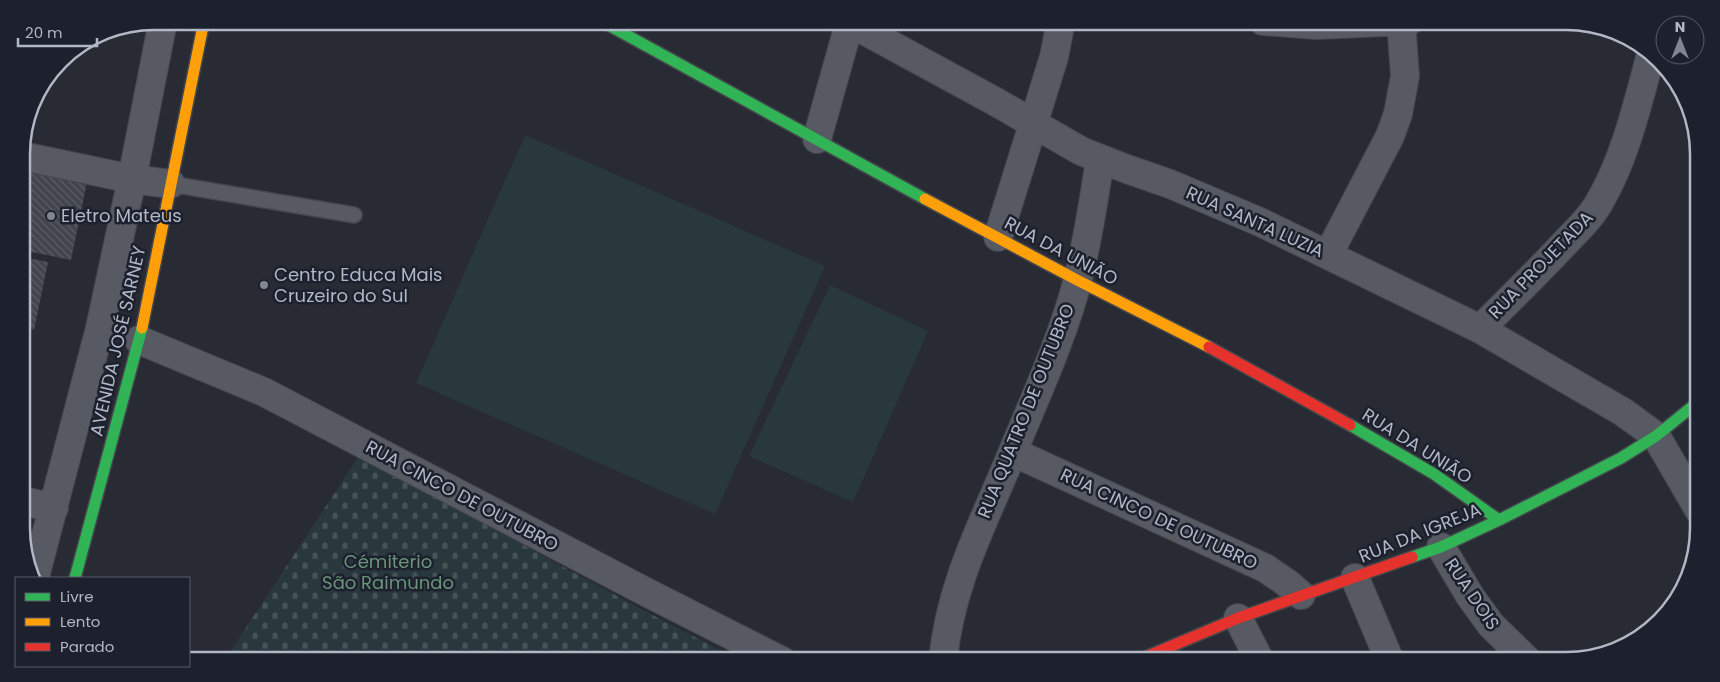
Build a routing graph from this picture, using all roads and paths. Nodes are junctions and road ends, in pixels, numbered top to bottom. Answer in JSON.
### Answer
{"nodes":[{"id":1,"x":160,"y":30,"type":"edge"},
{"id":2,"x":202,"y":30,"type":"edge"},
{"id":3,"x":617,"y":30,"type":"edge"},
{"id":4,"x":847,"y":30,"type":"edge"},
{"id":5,"x":864,"y":30,"type":"edge"},
{"id":6,"x":1059,"y":30,"type":"edge"},
{"id":7,"x":1402,"y":30,"type":"edge"},
{"id":8,"x":1649,"y":62,"type":"edge"},
{"id":9,"x":1034,"y":124,"type":"junction"},
{"id":10,"x":817,"y":139,"type":"junction"},
{"id":11,"x":30,"y":158,"type":"edge"},
{"id":12,"x":1100,"y":159,"type":"junction"},
{"id":13,"x":132,"y":179,"type":"junction"},
{"id":14,"x":171,"y":184,"type":"junction"},
{"id":15,"x":354,"y":215,"type":"dead end"},
{"id":16,"x":998,"y":237,"type":"junction"},
{"id":17,"x":1328,"y":255,"type":"junction"},
{"id":18,"x":1077,"y":280,"type":"junction"},
{"id":19,"x":1480,"y":329,"type":"junction"},
{"id":20,"x":139,"y":340,"type":"junction"},
{"id":21,"x":1690,"y":408,"type":"edge"},
{"id":22,"x":1656,"y":436,"type":"junction"},
{"id":23,"x":1012,"y":452,"type":"junction"},
{"id":24,"x":1690,"y":495,"type":"edge"},
{"id":25,"x":30,"y":502,"type":"edge"},
{"id":26,"x":54,"y":508,"type":"junction"},
{"id":27,"x":1499,"y":520,"type":"junction"},
{"id":28,"x":1441,"y":547,"type":"junction"},
{"id":29,"x":37,"y":568,"type":"edge"},
{"id":30,"x":75,"y":577,"type":"edge"},
{"id":31,"x":1354,"y":578,"type":"junction"},
{"id":32,"x":1301,"y":595,"type":"junction"},
{"id":33,"x":1238,"y":618,"type":"junction"},
{"id":34,"x":764,"y":652,"type":"edge"},
{"id":35,"x":944,"y":652,"type":"edge"},
{"id":36,"x":1157,"y":652,"type":"edge"},
{"id":37,"x":1256,"y":652,"type":"edge"},
{"id":38,"x":1386,"y":652,"type":"edge"},
{"id":39,"x":1519,"y":652,"type":"edge"}],
"edges":[{"from":1,"to":13,"type":"street"},
{"from":2,"to":14,"type":"street","name":"AVENIDA JOSÉ SARNEY"},
{"from":3,"to":10,"type":"street","name":"RUA DA UNIÃO"},
{"from":4,"to":10,"type":"street"},
{"from":5,"to":9,"type":"street","name":"RUA SANTA LUZIA"},
{"from":6,"to":9,"type":"street"},
{"from":7,"to":17,"type":"street"},
{"from":8,"to":19,"type":"street","name":"RUA PROJETADA"},
{"from":9,"to":12,"type":"street","name":"RUA SANTA LUZIA"},
{"from":9,"to":16,"type":"street"},
{"from":10,"to":16,"type":"street","name":"RUA DA UNIÃO"},
{"from":11,"to":13,"type":"street"},
{"from":12,"to":17,"type":"street","name":"RUA SANTA LUZIA"},
{"from":12,"to":18,"type":"street","name":"RUA QUATRO DE OUTUBRO"},
{"from":13,"to":14,"type":"street"},
{"from":13,"to":26,"type":"street"},
{"from":14,"to":15,"type":"lane"},
{"from":14,"to":20,"type":"street","name":"AVENIDA JOSÉ SARNEY"},
{"from":16,"to":18,"type":"street","name":"RUA DA UNIÃO"},
{"from":17,"to":19,"type":"street","name":"RUA SANTA LUZIA"},
{"from":18,"to":23,"type":"street","name":"RUA QUATRO DE OUTUBRO"},
{"from":18,"to":27,"type":"street","name":"RUA DA UNIÃO"},
{"from":19,"to":22,"type":"street","name":"RUA SANTA LUZIA"},
{"from":20,"to":30,"type":"street","name":"AVENIDA JOSÉ SARNEY"},
{"from":20,"to":34,"type":"street","name":"RUA CINCO DE OUTUBRO"},
{"from":21,"to":22,"type":"street","name":"RUA DA IGREJA"},
{"from":22,"to":24,"type":"street"},
{"from":22,"to":27,"type":"street","name":"RUA DA IGREJA"},
{"from":23,"to":32,"type":"street","name":"RUA CINCO DE OUTUBRO"},
{"from":23,"to":35,"type":"street","name":"RUA QUATRO DE OUTUBRO"},
{"from":25,"to":26,"type":"street"},
{"from":26,"to":29,"type":"street"},
{"from":27,"to":28,"type":"street","name":"RUA DA IGREJA"},
{"from":28,"to":31,"type":"street","name":"RUA DA IGREJA"},
{"from":28,"to":39,"type":"street","name":"RUA DOIS"},
{"from":31,"to":32,"type":"street","name":"RUA DA IGREJA"},
{"from":31,"to":38,"type":"street"},
{"from":32,"to":33,"type":"street","name":"RUA DA IGREJA"},
{"from":33,"to":36,"type":"street","name":"RUA DA IGREJA"},
{"from":33,"to":37,"type":"street"}]}
